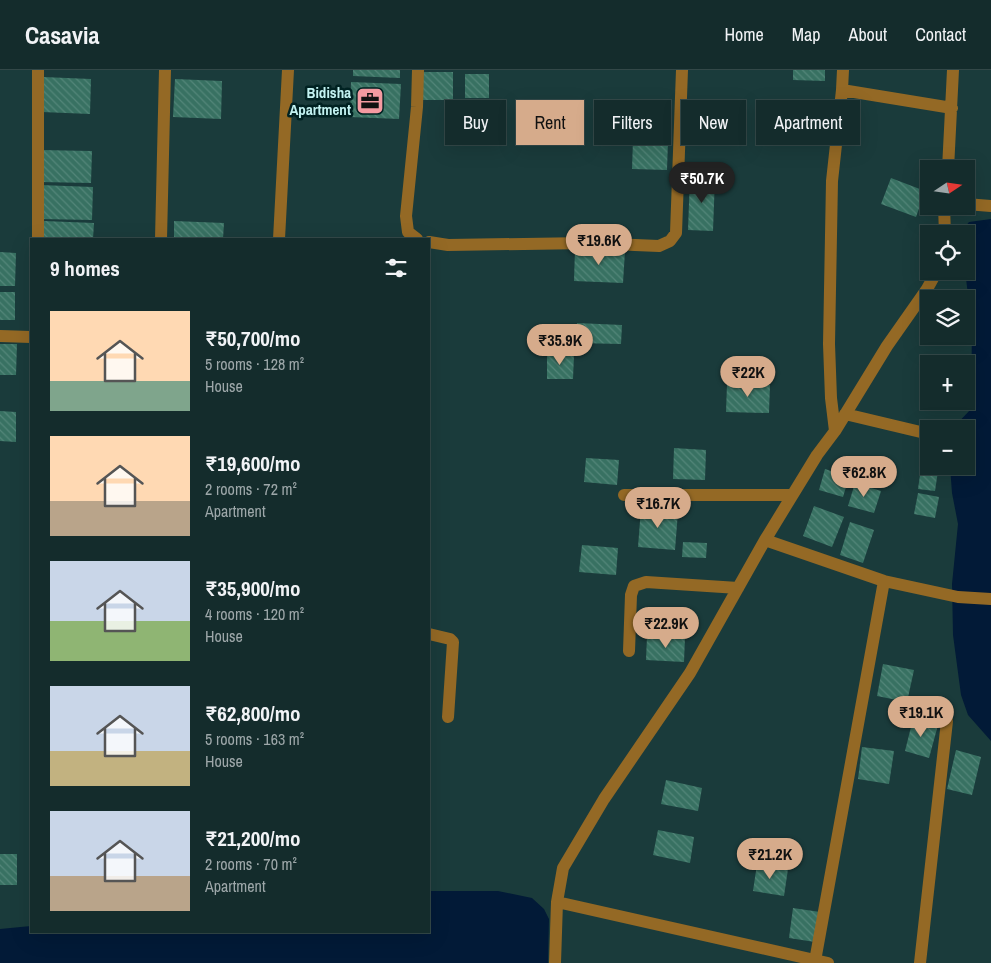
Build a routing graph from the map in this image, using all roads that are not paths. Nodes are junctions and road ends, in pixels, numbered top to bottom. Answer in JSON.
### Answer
{"nodes":[{"id":1,"x":38,"y":70,"type":"edge"},
{"id":2,"x":165,"y":70,"type":"edge"},
{"id":3,"x":288,"y":70,"type":"edge"},
{"id":4,"x":418,"y":70,"type":"edge"},
{"id":5,"x":682,"y":70,"type":"edge"},
{"id":6,"x":843,"y":70,"type":"edge"},
{"id":7,"x":953,"y":70,"type":"edge"},
{"id":8,"x":842,"y":90,"type":"junction"},
{"id":9,"x":952,"y":108,"type":"junction"},
{"id":10,"x":949,"y":160,"type":"edge"},
{"id":11,"x":975,"y":205,"type":"edge"},
{"id":12,"x":991,"y":206,"type":"edge"},
{"id":13,"x":38,"y":238,"type":"edge"},
{"id":14,"x":161,"y":238,"type":"edge"},
{"id":15,"x":279,"y":238,"type":"edge"},
{"id":16,"x":416,"y":238,"type":"edge"},
{"id":17,"x":430,"y":242,"type":"edge"},
{"id":18,"x":932,"y":280,"type":"edge"},
{"id":19,"x":0,"y":336,"type":"edge"},
{"id":20,"x":30,"y":337,"type":"edge"},
{"id":21,"x":845,"y":414,"type":"junction"},
{"id":22,"x":835,"y":431,"type":"junction"},
{"id":23,"x":920,"y":432,"type":"edge"},
{"id":24,"x":624,"y":495,"type":"dead end"},
{"id":25,"x":792,"y":495,"type":"junction"},
{"id":26,"x":765,"y":540,"type":"junction"},
{"id":27,"x":884,"y":581,"type":"junction"},
{"id":28,"x":738,"y":588,"type":"junction"},
{"id":29,"x":991,"y":599,"type":"edge"},
{"id":30,"x":430,"y":634,"type":"edge"},
{"id":31,"x":629,"y":651,"type":"dead end"},
{"id":32,"x":448,"y":717,"type":"dead end"},
{"id":33,"x":947,"y":721,"type":"dead end"},
{"id":34,"x":557,"y":902,"type":"junction"},
{"id":35,"x":821,"y":962,"type":"edge"},
{"id":36,"x":556,"y":963,"type":"edge"},
{"id":37,"x":920,"y":963,"type":"edge"}],
"edges":[{"from":1,"to":13,"type":"street"},
{"from":2,"to":14,"type":"street"},
{"from":3,"to":15,"type":"street"},
{"from":4,"to":16,"type":"street"},
{"from":5,"to":17,"type":"street"},
{"from":6,"to":8,"type":"street"},
{"from":7,"to":9,"type":"street"},
{"from":8,"to":9,"type":"street"},
{"from":8,"to":22,"type":"street"},
{"from":9,"to":10,"type":"street"},
{"from":11,"to":12,"type":"street"},
{"from":18,"to":21,"type":"street"},
{"from":19,"to":20,"type":"street"},
{"from":21,"to":22,"type":"street"},
{"from":21,"to":23,"type":"street"},
{"from":22,"to":25,"type":"street"},
{"from":24,"to":25,"type":"street"},
{"from":25,"to":26,"type":"street"},
{"from":26,"to":27,"type":"street"},
{"from":26,"to":28,"type":"street"},
{"from":27,"to":29,"type":"street"},
{"from":27,"to":35,"type":"street"},
{"from":28,"to":31,"type":"street"},
{"from":28,"to":34,"type":"street"},
{"from":30,"to":32,"type":"street"},
{"from":33,"to":37,"type":"street"},
{"from":34,"to":35,"type":"street"},
{"from":34,"to":36,"type":"street"}]}
